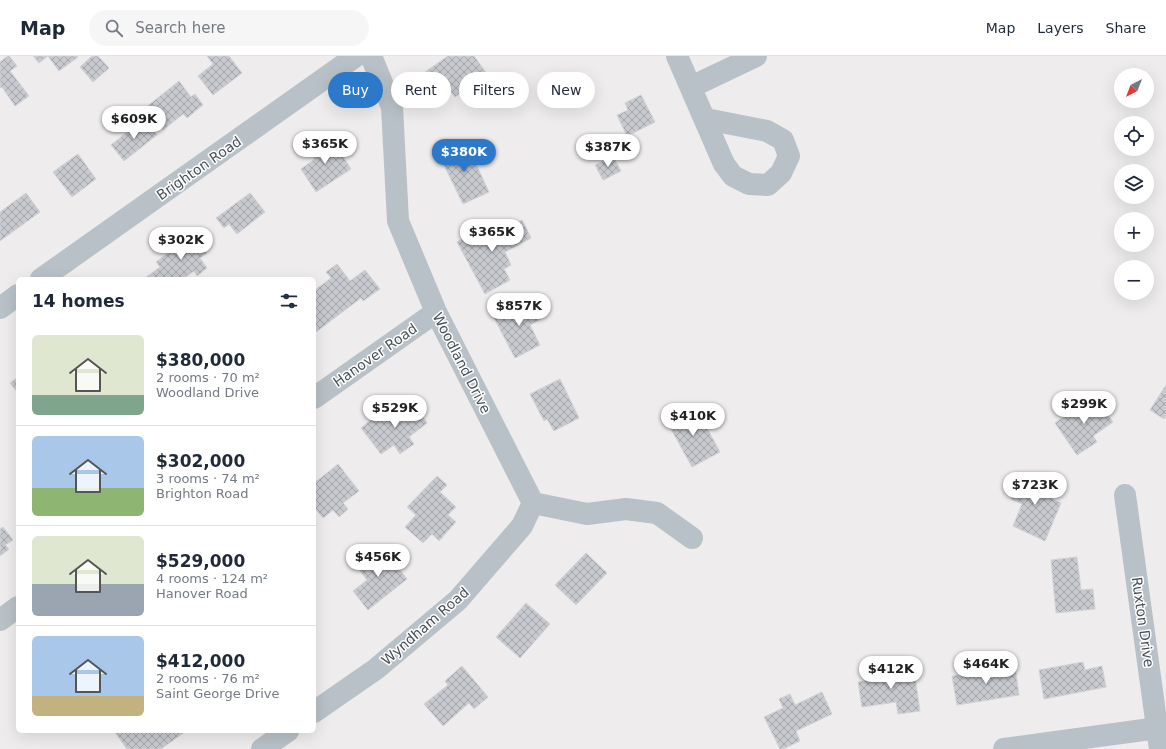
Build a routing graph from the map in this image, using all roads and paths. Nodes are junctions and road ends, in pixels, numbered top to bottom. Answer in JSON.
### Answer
{"nodes":[{"id":1,"x":356,"y":56,"type":"edge"},
{"id":2,"x":371,"y":56,"type":"edge"},
{"id":3,"x":677,"y":56,"type":"edge"},
{"id":4,"x":756,"y":56,"type":"edge"},
{"id":5,"x":691,"y":87,"type":"junction"},
{"id":6,"x":703,"y":114,"type":"dead end"},
{"id":7,"x":44,"y":277,"type":"edge"},
{"id":8,"x":16,"y":296,"type":"edge"},
{"id":9,"x":0,"y":308,"type":"edge"},
{"id":10,"x":436,"y":312,"type":"junction"},
{"id":11,"x":316,"y":397,"type":"edge"},
{"id":12,"x":1126,"y":495,"type":"dead end"},
{"id":13,"x":533,"y":503,"type":"junction"},
{"id":14,"x":692,"y":538,"type":"dead end"},
{"id":15,"x":16,"y":608,"type":"edge"},
{"id":16,"x":0,"y":620,"type":"edge"},
{"id":17,"x":316,"y":711,"type":"edge"},
{"id":18,"x":285,"y":733,"type":"edge"},
{"id":19,"x":1159,"y":739,"type":"edge"},
{"id":20,"x":262,"y":749,"type":"edge"},
{"id":21,"x":1004,"y":749,"type":"edge"}],
"edges":[{"from":1,"to":7,"type":"street","name":"Brighton Road"},
{"from":2,"to":10,"type":"street","name":"Woodland Drive"},
{"from":3,"to":5,"type":"street"},
{"from":4,"to":5,"type":"street"},
{"from":5,"to":6,"type":"street"},
{"from":8,"to":9,"type":"street"},
{"from":10,"to":11,"type":"street","name":"Hanover Road"},
{"from":10,"to":13,"type":"street","name":"Woodland Drive"},
{"from":12,"to":19,"type":"street","name":"Ruxton Drive"},
{"from":13,"to":14,"type":"street"},
{"from":13,"to":17,"type":"street","name":"Wyndham Road"},
{"from":15,"to":16,"type":"street"},
{"from":18,"to":20,"type":"street"},
{"from":19,"to":21,"type":"street"}]}
